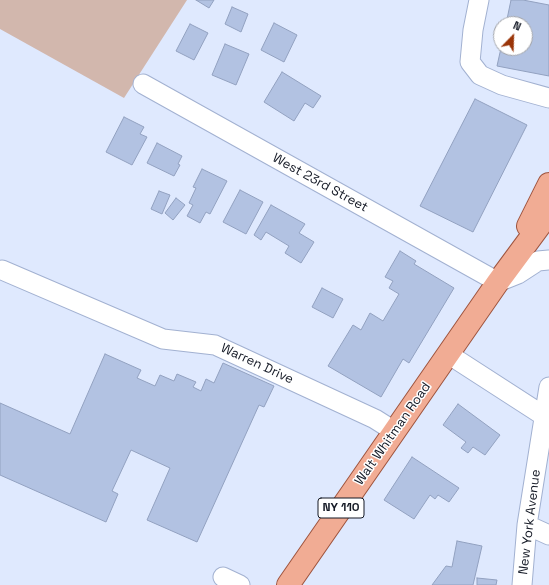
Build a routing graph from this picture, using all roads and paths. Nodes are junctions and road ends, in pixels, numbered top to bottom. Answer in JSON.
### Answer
{"nodes":[{"id":1,"x":479,"y":0,"type":"edge"},
{"id":2,"x":143,"y":84,"type":"dead end"},
{"id":3,"x":549,"y":98,"type":"edge"},
{"id":4,"x":549,"y":184,"type":"edge"},
{"id":5,"x":549,"y":213,"type":"edge"},
{"id":6,"x":549,"y":260,"type":"edge"},
{"id":7,"x":2,"y":270,"type":"dead end"},
{"id":8,"x":498,"y":282,"type":"junction"},
{"id":9,"x":448,"y":354,"type":"junction"},
{"id":10,"x":549,"y":387,"type":"edge"},
{"id":11,"x":544,"y":416,"type":"junction"},
{"id":12,"x":394,"y":431,"type":"junction"},
{"id":13,"x":527,"y":525,"type":"junction"},
{"id":14,"x":549,"y":535,"type":"edge"},
{"id":15,"x":223,"y":577,"type":"dead end"},
{"id":16,"x":240,"y":585,"type":"edge"},
{"id":17,"x":288,"y":585,"type":"edge"},
{"id":18,"x":522,"y":585,"type":"edge"}],
"edges":[{"from":1,"to":3,"type":"street"},
{"from":2,"to":8,"type":"street","name":"West 23rd Street"},
{"from":4,"to":8,"type":"main road","name":"Walt Whitman Road","number":"NY 110"},
{"from":5,"to":8,"type":"main road","name":"Walt Whitman Road","number":"NY 110"},
{"from":6,"to":8,"type":"street"},
{"from":7,"to":12,"type":"street","name":"Warren Drive"},
{"from":8,"to":9,"type":"main road","name":"Walt Whitman Road","number":"NY 110"},
{"from":9,"to":11,"type":"street"},
{"from":9,"to":12,"type":"main road","name":"Walt Whitman Road","number":"NY 110"},
{"from":10,"to":11,"type":"street","name":"New York Avenue"},
{"from":11,"to":13,"type":"street","name":"New York Avenue"},
{"from":12,"to":17,"type":"main road","name":"Walt Whitman Road","number":"NY 110"},
{"from":13,"to":14,"type":"street"},
{"from":13,"to":18,"type":"street","name":"New York Avenue"},
{"from":15,"to":16,"type":"street"}]}
